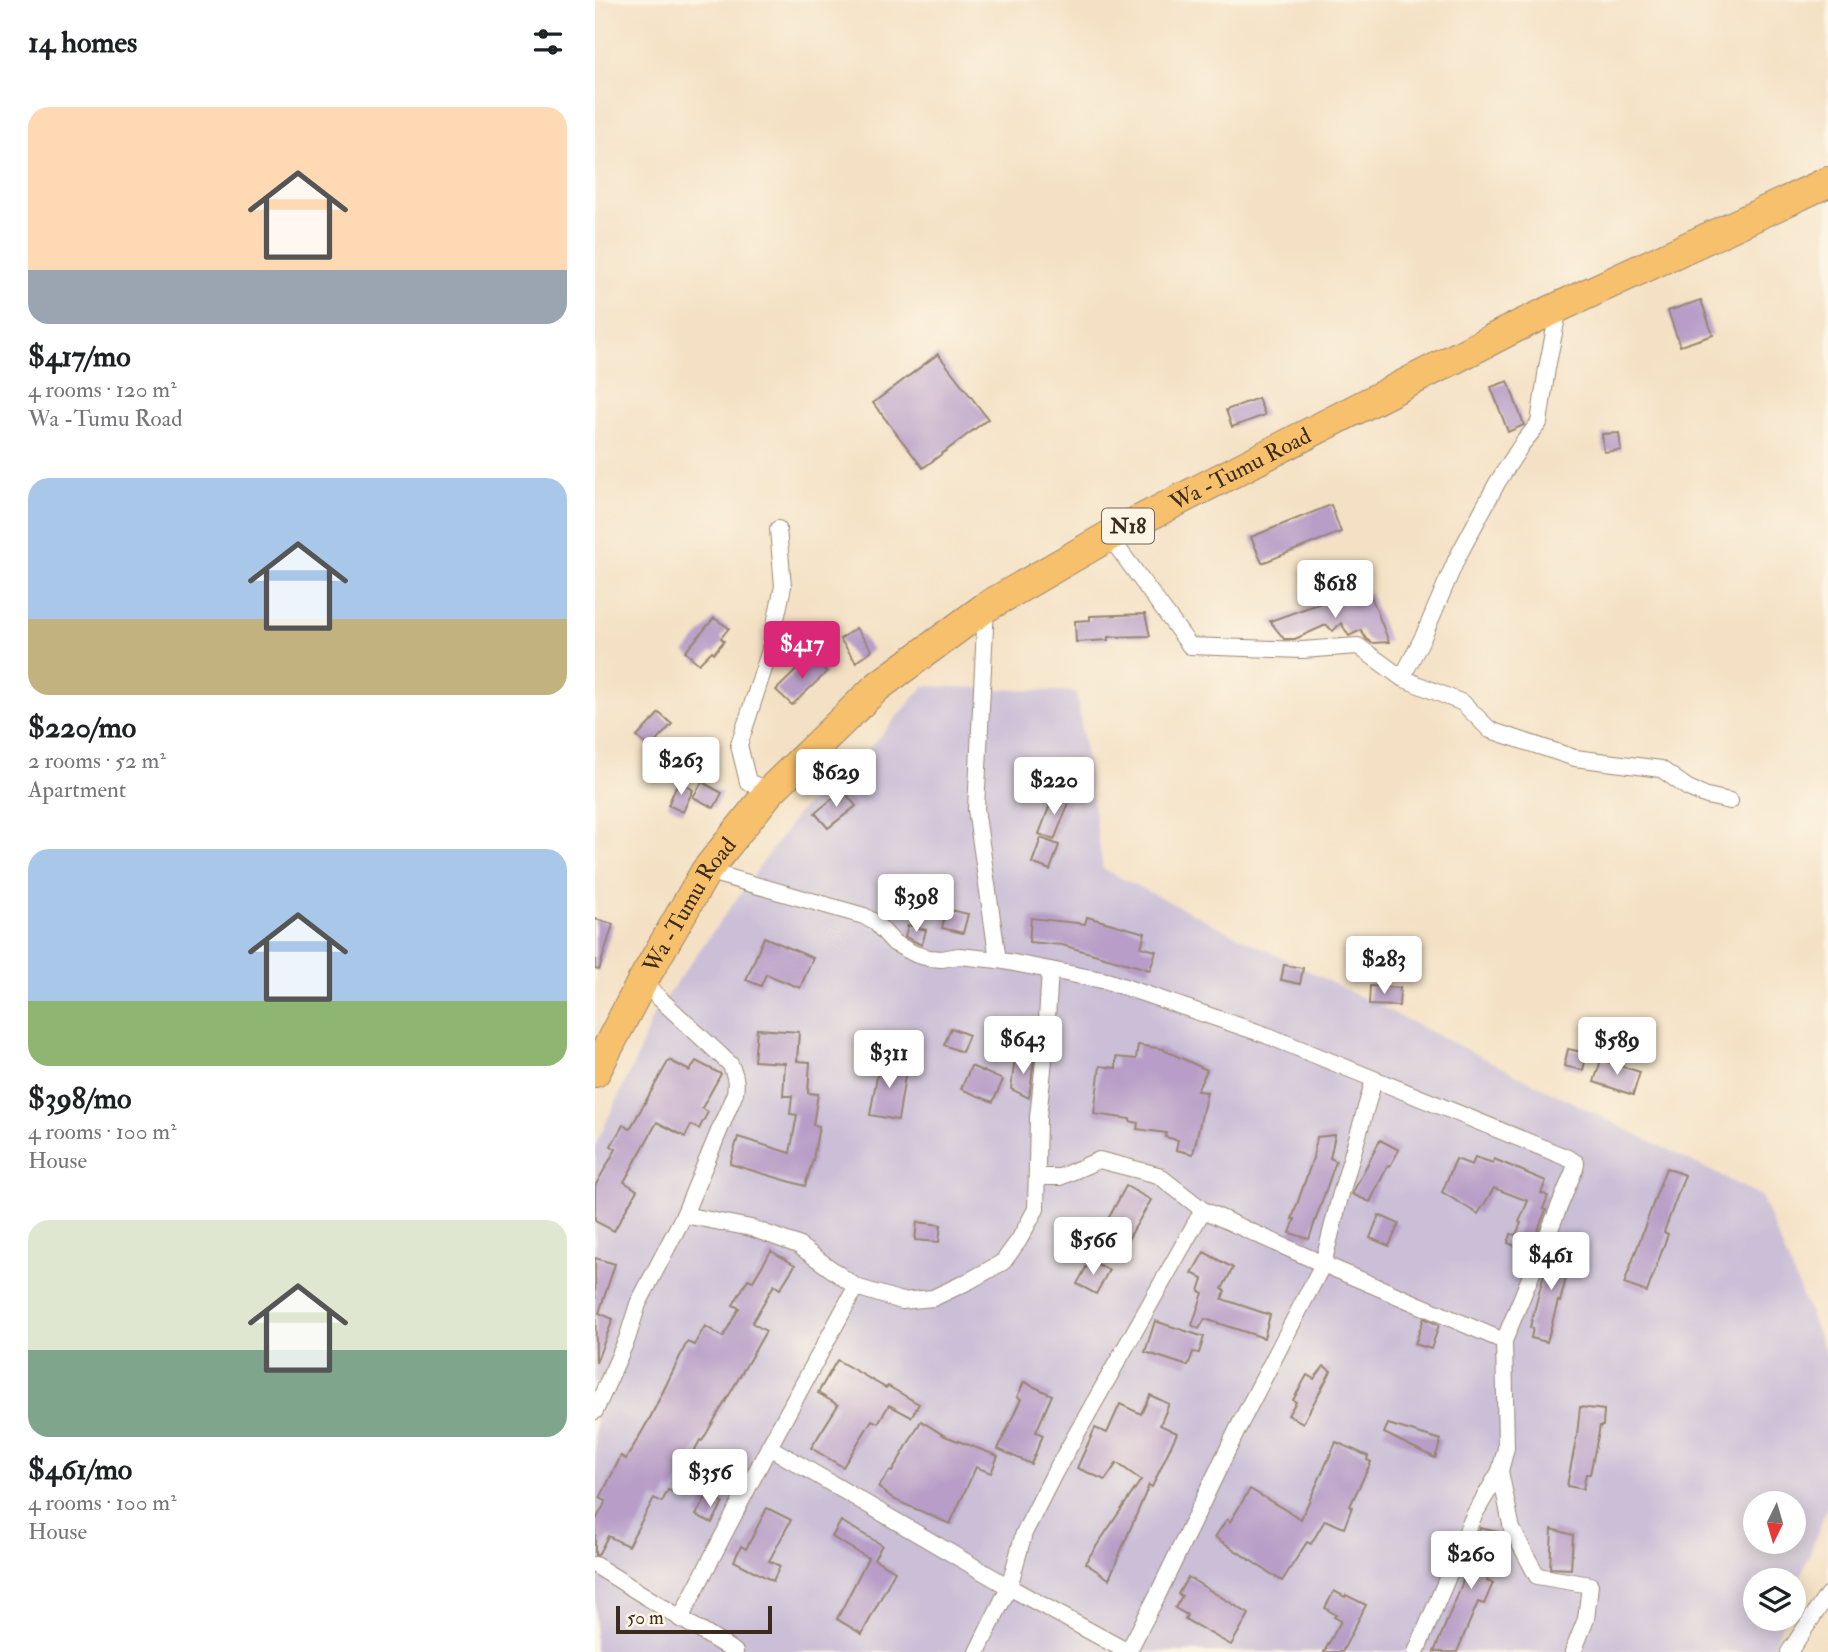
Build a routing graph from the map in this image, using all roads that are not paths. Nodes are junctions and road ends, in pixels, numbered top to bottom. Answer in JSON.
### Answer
{"nodes":[{"id":1,"x":1828,"y":182,"type":"edge"},
{"id":2,"x":1559,"y":308,"type":"junction"},
{"id":3,"x":778,"y":529,"type":"dead end"},
{"id":4,"x":1109,"y":536,"type":"junction"},
{"id":5,"x":986,"y":607,"type":"junction"},
{"id":6,"x":1402,"y":678,"type":"junction"},
{"id":7,"x":770,"y":790,"type":"junction"},
{"id":8,"x":1730,"y":802,"type":"dead end"},
{"id":9,"x":706,"y":871,"type":"junction"},
{"id":10,"x":998,"y":960,"type":"junction"},
{"id":11,"x":1049,"y":970,"type":"junction"},
{"id":12,"x":642,"y":982,"type":"junction"},
{"id":13,"x":595,"y":1072,"type":"edge"},
{"id":14,"x":1374,"y":1080,"type":"junction"},
{"id":15,"x":1038,"y":1177,"type":"junction"},
{"id":16,"x":1203,"y":1210,"type":"junction"},
{"id":17,"x":684,"y":1215,"type":"junction"},
{"id":18,"x":1323,"y":1264,"type":"junction"},
{"id":19,"x":856,"y":1287,"type":"junction"},
{"id":20,"x":1504,"y":1341,"type":"junction"},
{"id":21,"x":595,"y":1411,"type":"edge"},
{"id":22,"x":769,"y":1447,"type":"junction"},
{"id":23,"x":1500,"y":1471,"type":"junction"},
{"id":24,"x":595,"y":1565,"type":"edge"},
{"id":25,"x":1009,"y":1587,"type":"junction"},
{"id":26,"x":1828,"y":1594,"type":"edge"},
{"id":27,"x":680,"y":1619,"type":"junction"},
{"id":28,"x":735,"y":1652,"type":"edge"},
{"id":29,"x":977,"y":1652,"type":"edge"},
{"id":30,"x":1128,"y":1652,"type":"edge"},
{"id":31,"x":1416,"y":1652,"type":"edge"},
{"id":32,"x":1573,"y":1652,"type":"edge"},
{"id":33,"x":1789,"y":1652,"type":"edge"}],
"edges":[{"from":1,"to":2,"type":"highway","name":"Wa -Tumu Road","number":"N18"},
{"from":2,"to":4,"type":"highway","name":"Wa -Tumu Road","number":"N18"},
{"from":2,"to":6,"type":"street"},
{"from":3,"to":7,"type":"street"},
{"from":4,"to":5,"type":"highway","name":"Wa -Tumu Road","number":"N18"},
{"from":4,"to":6,"type":"street"},
{"from":5,"to":7,"type":"highway","name":"Wa -Tumu Road","number":"N18"},
{"from":5,"to":10,"type":"street"},
{"from":6,"to":8,"type":"street"},
{"from":7,"to":9,"type":"highway","name":"Wa -Tumu Road","number":"N18"},
{"from":9,"to":10,"type":"street"},
{"from":9,"to":12,"type":"highway","name":"Wa -Tumu Road","number":"N18"},
{"from":10,"to":11,"type":"street"},
{"from":11,"to":14,"type":"street"},
{"from":11,"to":15,"type":"street"},
{"from":12,"to":13,"type":"highway","name":"Wa -Tumu Road","number":"N18"},
{"from":12,"to":17,"type":"street"},
{"from":14,"to":18,"type":"street"},
{"from":14,"to":20,"type":"street"},
{"from":15,"to":16,"type":"street"},
{"from":15,"to":19,"type":"street"},
{"from":16,"to":18,"type":"street"},
{"from":16,"to":25,"type":"street"},
{"from":17,"to":19,"type":"street"},
{"from":17,"to":21,"type":"street"},
{"from":18,"to":20,"type":"street"},
{"from":18,"to":30,"type":"street"},
{"from":19,"to":22,"type":"street"},
{"from":20,"to":23,"type":"street"},
{"from":22,"to":25,"type":"street"},
{"from":22,"to":27,"type":"street"},
{"from":23,"to":31,"type":"street"},
{"from":23,"to":32,"type":"street"},
{"from":24,"to":27,"type":"street"},
{"from":25,"to":29,"type":"street"},
{"from":25,"to":30,"type":"street"},
{"from":26,"to":33,"type":"street"},
{"from":27,"to":28,"type":"street"}]}
